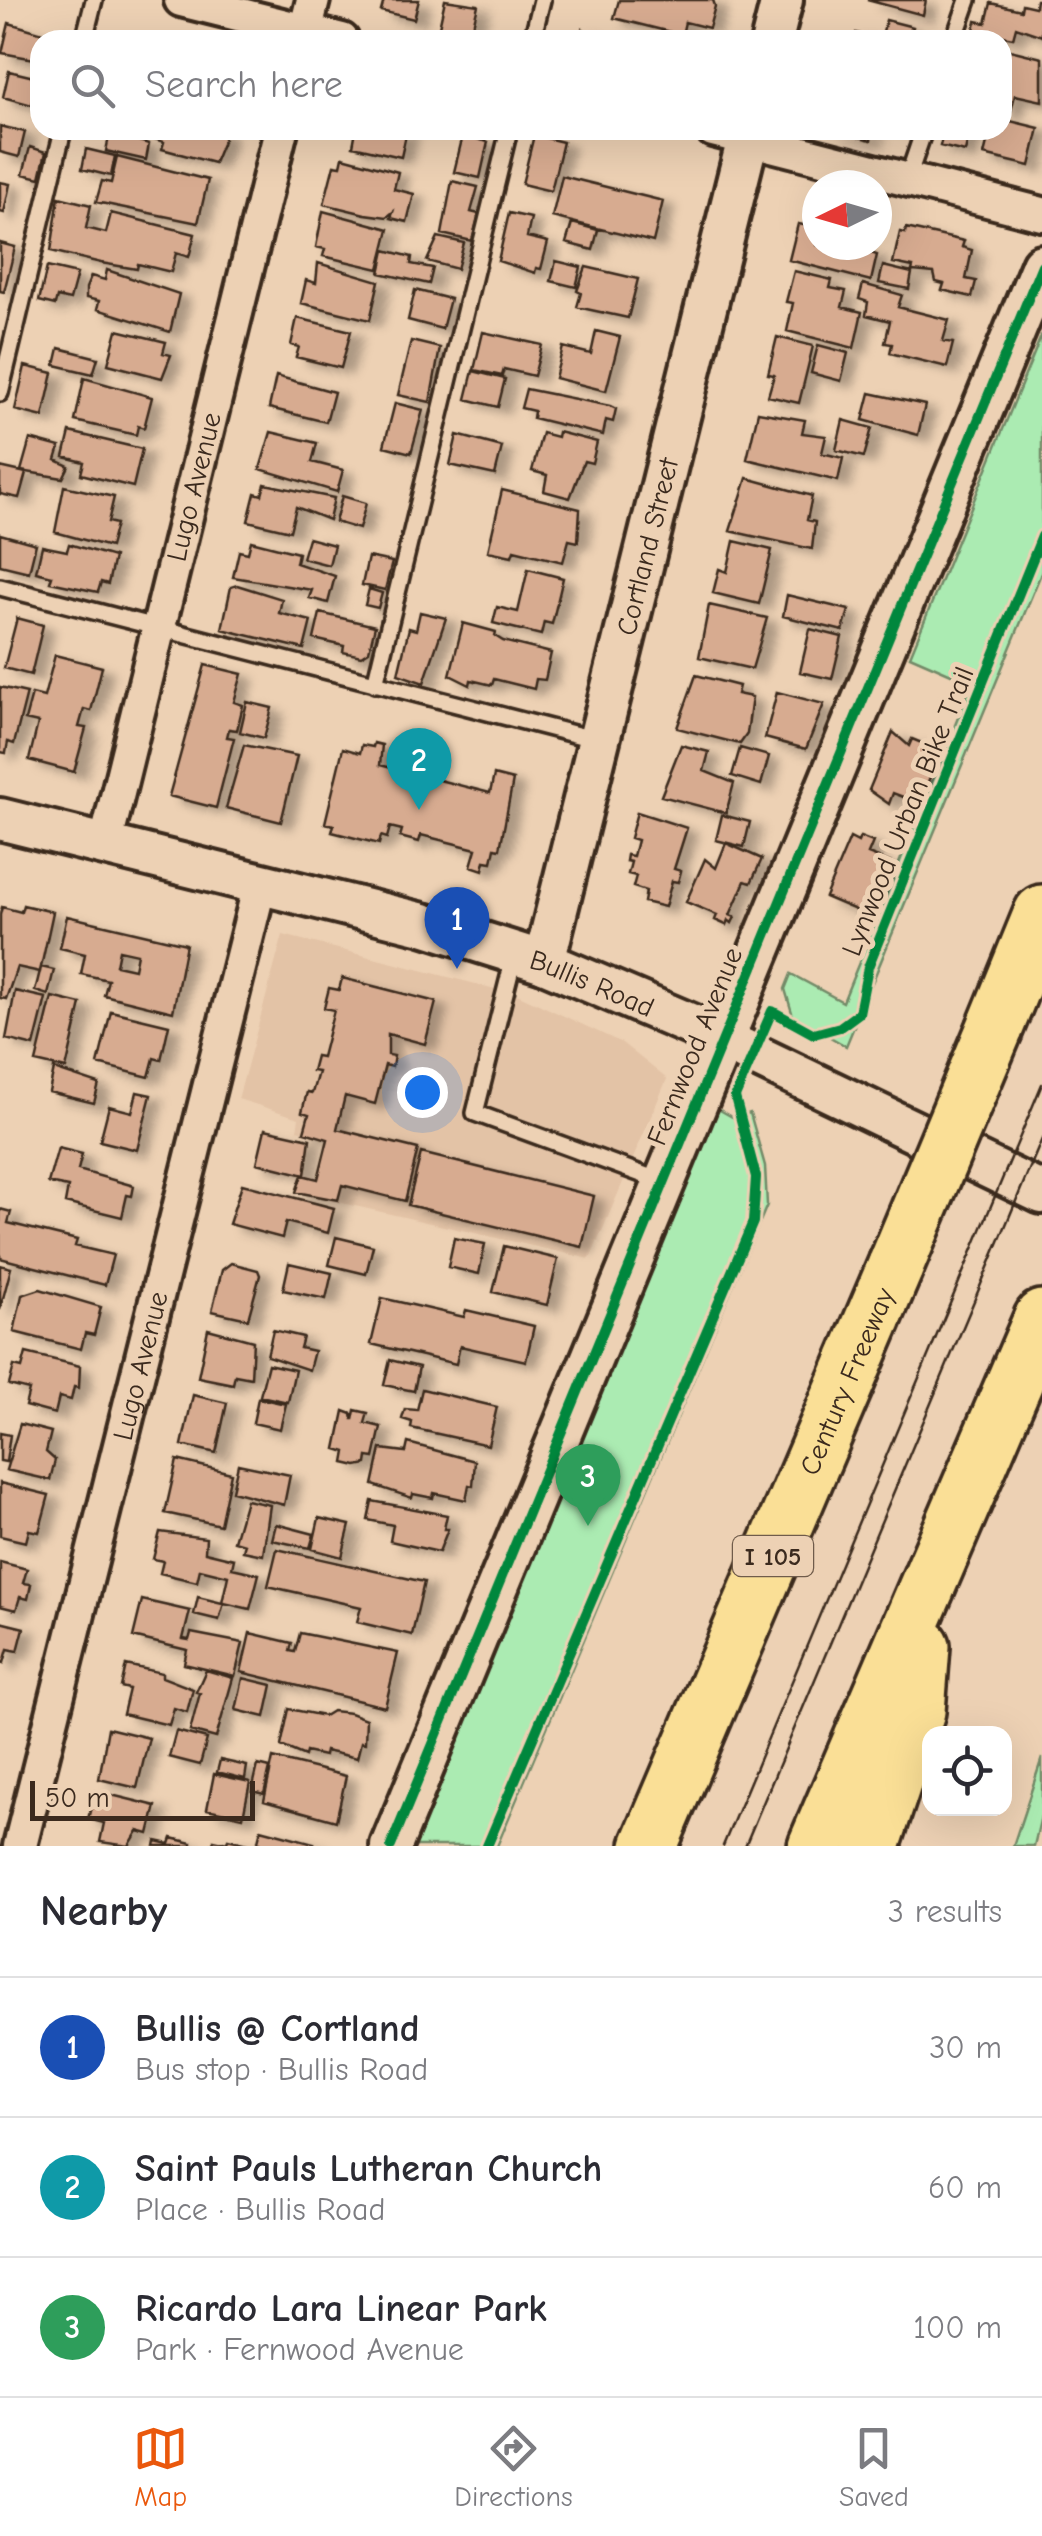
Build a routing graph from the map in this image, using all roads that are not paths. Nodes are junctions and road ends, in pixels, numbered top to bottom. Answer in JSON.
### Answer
{"nodes":[{"id":1,"x":94,"y":0,"type":"edge"},
{"id":2,"x":181,"y":0,"type":"edge"},
{"id":3,"x":542,"y":0,"type":"edge"},
{"id":4,"x":782,"y":0,"type":"edge"},
{"id":5,"x":968,"y":0,"type":"edge"},
{"id":6,"x":307,"y":24,"type":"edge"},
{"id":7,"x":86,"y":30,"type":"edge"},
{"id":8,"x":534,"y":30,"type":"edge"},
{"id":9,"x":774,"y":30,"type":"edge"},
{"id":10,"x":958,"y":30,"type":"edge"},
{"id":11,"x":61,"y":140,"type":"edge"},
{"id":12,"x":279,"y":140,"type":"edge"},
{"id":13,"x":507,"y":140,"type":"edge"},
{"id":14,"x":735,"y":140,"type":"edge"},
{"id":15,"x":762,"y":140,"type":"edge"},
{"id":16,"x":921,"y":140,"type":"edge"},
{"id":17,"x":907,"y":180,"type":"junction"},
{"id":18,"x":1042,"y":214,"type":"edge"},
{"id":19,"x":1042,"y":264,"type":"edge"},
{"id":20,"x":0,"y":392,"type":"edge"},
{"id":21,"x":0,"y":586,"type":"edge"},
{"id":22,"x":158,"y":630,"type":"junction"},
{"id":23,"x":375,"y":684,"type":"junction"},
{"id":24,"x":599,"y":740,"type":"junction"},
{"id":25,"x":0,"y":819,"type":"edge"},
{"id":26,"x":105,"y":846,"type":"junction"},
{"id":27,"x":260,"y":884,"type":"junction"},
{"id":28,"x":1042,"y":914,"type":"edge"},
{"id":29,"x":529,"y":957,"type":"junction"},
{"id":30,"x":721,"y":1039,"type":"junction"},
{"id":31,"x":662,"y":1182,"type":"junction"},
{"id":32,"x":1042,"y":1193,"type":"edge"},
{"id":33,"x":1039,"y":1324,"type":"edge"},
{"id":34,"x":927,"y":1593,"type":"junction"},
{"id":35,"x":20,"y":1846,"type":"edge"},
{"id":36,"x":391,"y":1846,"type":"edge"},
{"id":37,"x":649,"y":1846,"type":"edge"},
{"id":38,"x":816,"y":1846,"type":"edge"},
{"id":39,"x":872,"y":1846,"type":"edge"}],
"edges":[{"from":1,"to":7,"type":"lane"},
{"from":2,"to":6,"type":"street"},
{"from":3,"to":8,"type":"lane"},
{"from":4,"to":9,"type":"street"},
{"from":5,"to":10,"type":"lane"},
{"from":11,"to":20,"type":"lane"},
{"from":12,"to":22,"type":"street","name":"Lugo Avenue"},
{"from":13,"to":23,"type":"lane"},
{"from":14,"to":24,"type":"street","name":"Cortland Street"},
{"from":15,"to":17,"type":"street"},
{"from":16,"to":17,"type":"lane"},
{"from":17,"to":18,"type":"street"},
{"from":19,"to":30,"type":"street","name":"Fernwood Avenue"},
{"from":21,"to":22,"type":"lane"},
{"from":22,"to":23,"type":"lane"},
{"from":22,"to":26,"type":"street","name":"Lugo Avenue"},
{"from":23,"to":24,"type":"lane"},
{"from":24,"to":29,"type":"street","name":"Cortland Street"},
{"from":25,"to":26,"type":"street","name":"Bullis Road"},
{"from":26,"to":27,"type":"street","name":"Bullis Road"},
{"from":27,"to":29,"type":"street","name":"Bullis Road"},
{"from":27,"to":35,"type":"street","name":"Lugo Avenue"},
{"from":28,"to":37,"type":"highway","name":"Century Freeway","number":"I 105","bridge":true},
{"from":29,"to":30,"type":"street","name":"Bullis Road"},
{"from":29,"to":31,"type":"lane"},
{"from":30,"to":31,"type":"street","name":"Fernwood Avenue"},
{"from":30,"to":32,"type":"street","name":"Bullis Road"},
{"from":31,"to":36,"type":"street","name":"Fernwood Avenue"},
{"from":33,"to":34,"type":"highway"},
{"from":34,"to":38,"type":"highway"},
{"from":34,"to":39,"type":"highway"}]}
